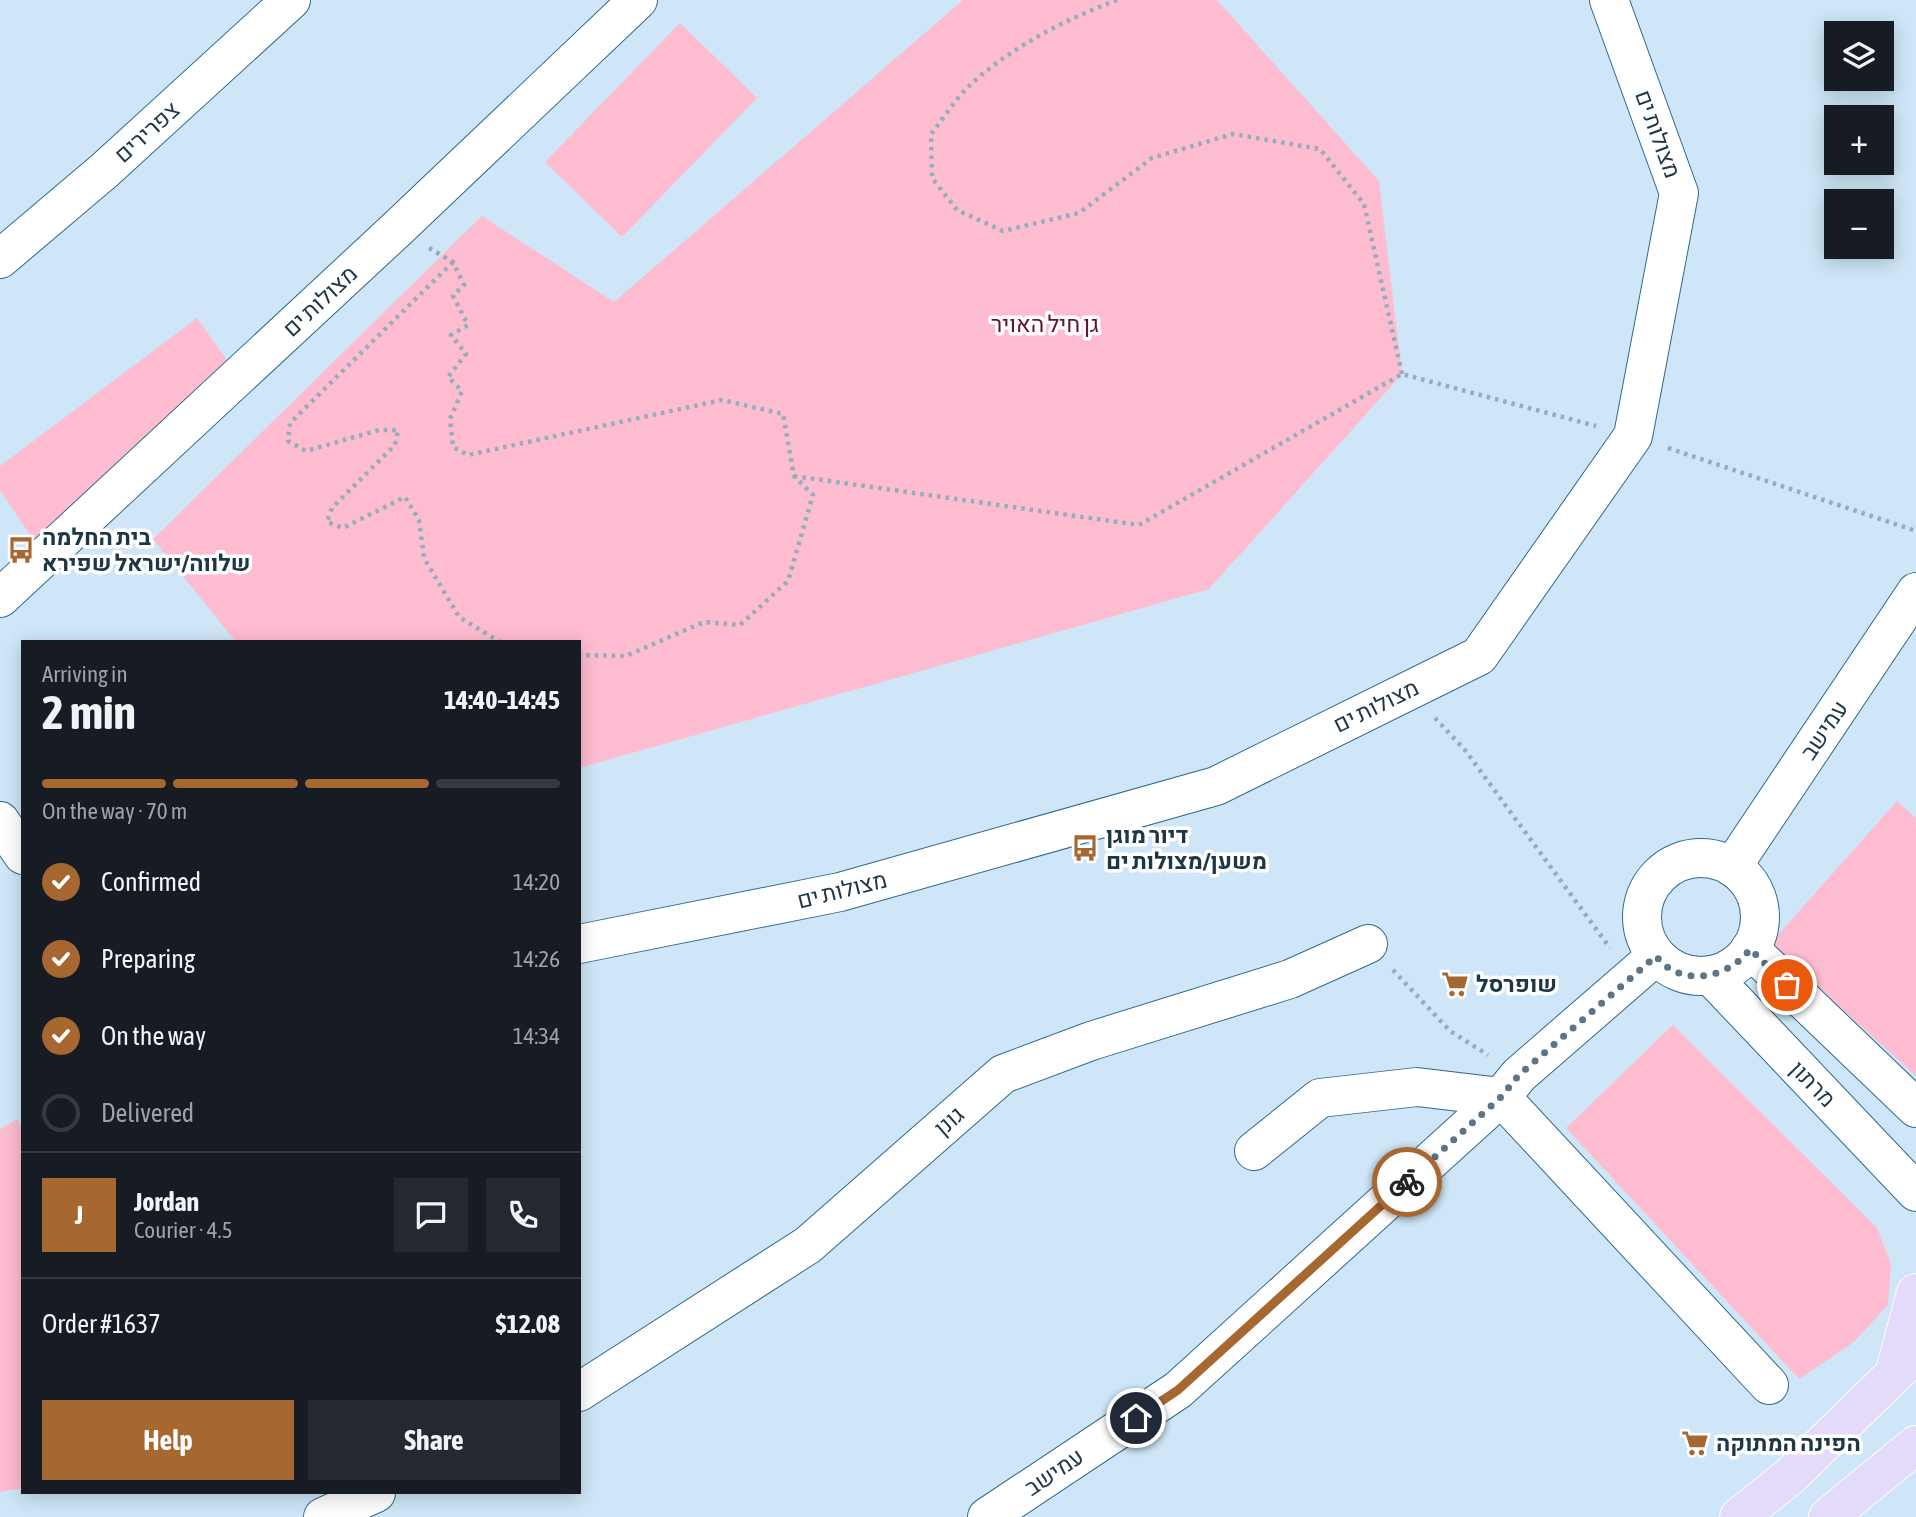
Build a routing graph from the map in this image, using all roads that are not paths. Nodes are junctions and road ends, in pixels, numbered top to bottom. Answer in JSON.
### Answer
{"nodes":[{"id":1,"x":291,"y":0,"type":"edge"},
{"id":2,"x":638,"y":0,"type":"edge"},
{"id":3,"x":1609,"y":0,"type":"edge"},
{"id":4,"x":0,"y":259,"type":"edge"},
{"id":5,"x":1916,"y":592,"type":"edge"},
{"id":6,"x":0,"y":598,"type":"edge"},
{"id":7,"x":0,"y":821,"type":"edge"},
{"id":8,"x":21,"y":852,"type":"edge"},
{"id":9,"x":1732,"y":867,"type":"junction"},
{"id":10,"x":581,"y":944,"type":"edge"},
{"id":11,"x":1368,"y":944,"type":"road end"},
{"id":12,"x":1750,"y":949,"type":"junction"},
{"id":13,"x":1644,"y":966,"type":"junction"},
{"id":14,"x":1711,"y":976,"type":"junction"},
{"id":15,"x":1501,"y":1097,"type":"junction"},
{"id":16,"x":1916,"y":1108,"type":"edge"},
{"id":17,"x":1254,"y":1151,"type":"dead end"},
{"id":18,"x":1916,"y":1192,"type":"edge"},
{"id":19,"x":1916,"y":1293,"type":"edge"},
{"id":20,"x":1905,"y":1364,"type":"edge"},
{"id":21,"x":1769,"y":1385,"type":"dead end"},
{"id":22,"x":581,"y":1391,"type":"edge"},
{"id":23,"x":1916,"y":1445,"type":"edge"},
{"id":24,"x":374,"y":1494,"type":"edge"},
{"id":25,"x":323,"y":1517,"type":"edge"},
{"id":26,"x":987,"y":1517,"type":"edge"},
{"id":27,"x":1740,"y":1517,"type":"edge"},
{"id":28,"x":1828,"y":1517,"type":"edge"}],
"edges":[{"from":1,"to":4,"type":"street","name":"צפרירים"},
{"from":2,"to":6,"type":"street","name":"מצולות ים"},
{"from":3,"to":10,"type":"street","name":"מצולות ים"},
{"from":5,"to":9,"type":"street","name":"עמישב"},
{"from":7,"to":8,"type":"street"},
{"from":9,"to":12,"type":"street"},
{"from":9,"to":13,"type":"street"},
{"from":11,"to":22,"type":"street","name":"גונן"},
{"from":12,"to":14,"type":"street"},
{"from":12,"to":16,"type":"street"},
{"from":13,"to":14,"type":"street"},
{"from":13,"to":15,"type":"street","name":"עמישב"},
{"from":14,"to":18,"type":"street","name":"מרתון"},
{"from":15,"to":17,"type":"street"},
{"from":15,"to":21,"type":"street"},
{"from":15,"to":26,"type":"street","name":"עמישב"},
{"from":19,"to":20,"type":"main road"},
{"from":20,"to":27,"type":"main road"},
{"from":23,"to":28,"type":"main road"},
{"from":24,"to":25,"type":"street"}]}
